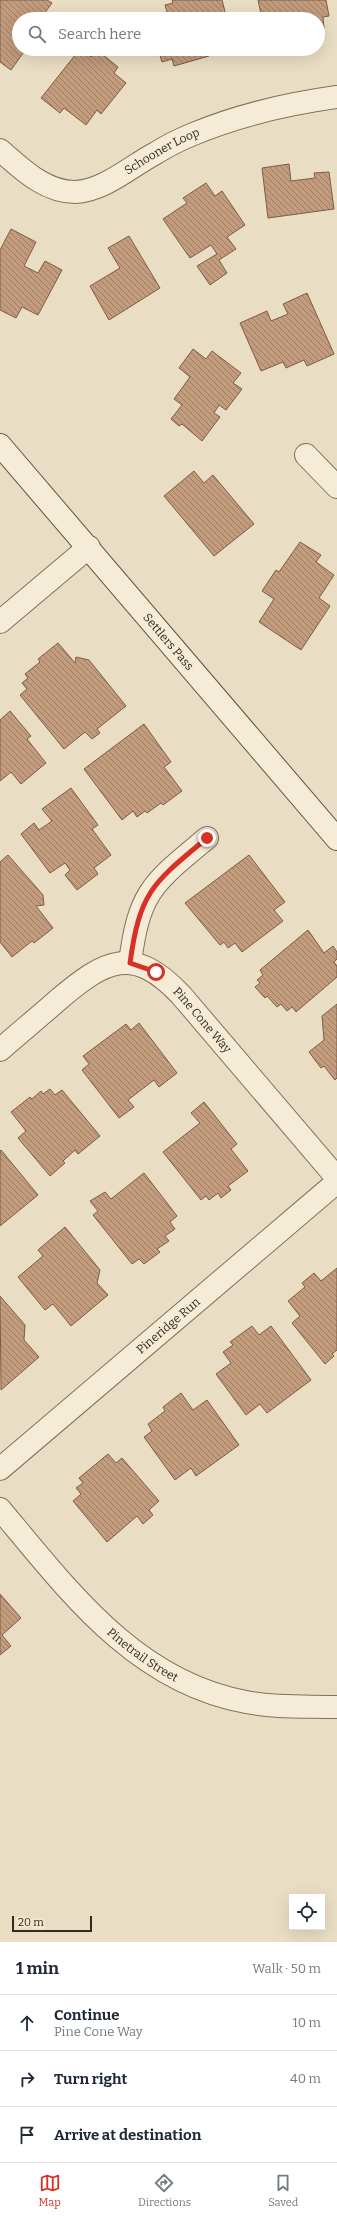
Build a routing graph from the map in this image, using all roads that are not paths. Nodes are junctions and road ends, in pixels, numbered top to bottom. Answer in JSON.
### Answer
{"nodes":[{"id":1,"x":337,"y":97,"type":"edge"},
{"id":2,"x":0,"y":150,"type":"edge"},
{"id":3,"x":0,"y":445,"type":"edge"},
{"id":4,"x":306,"y":455,"type":"dead end"},
{"id":5,"x":337,"y":487,"type":"edge"},
{"id":6,"x":89,"y":547,"type":"junction"},
{"id":7,"x":0,"y":622,"type":"edge"},
{"id":8,"x":207,"y":838,"type":"dead end"},
{"id":9,"x":337,"y":839,"type":"edge"},
{"id":10,"x":130,"y":963,"type":"junction"},
{"id":11,"x":0,"y":1050,"type":"edge"},
{"id":12,"x":337,"y":1178,"type":"edge"},
{"id":13,"x":337,"y":1182,"type":"edge"},
{"id":14,"x":0,"y":1469,"type":"edge"},
{"id":15,"x":0,"y":1509,"type":"edge"},
{"id":16,"x":337,"y":1707,"type":"edge"}],
"edges":[{"from":1,"to":2,"type":"street","name":"Schooner Loop"},
{"from":3,"to":6,"type":"street","name":"Settlers Pass"},
{"from":4,"to":5,"type":"street"},
{"from":6,"to":7,"type":"street"},
{"from":6,"to":9,"type":"street","name":"Settlers Pass"},
{"from":8,"to":10,"type":"street"},
{"from":10,"to":11,"type":"street","name":"Pine Cone Way"},
{"from":10,"to":12,"type":"street","name":"Pine Cone Way"},
{"from":13,"to":14,"type":"street","name":"Pineridge Run"},
{"from":15,"to":16,"type":"street","name":"Pinetrail Street"}]}
